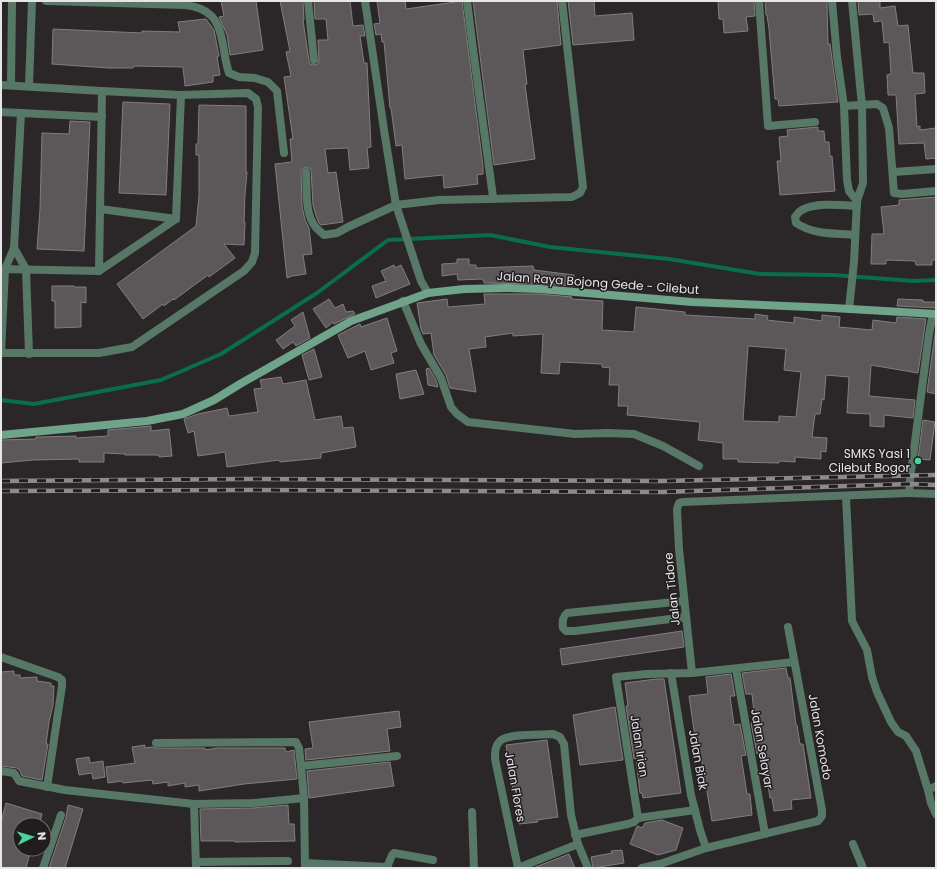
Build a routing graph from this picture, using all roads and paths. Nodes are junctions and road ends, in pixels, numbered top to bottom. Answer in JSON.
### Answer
{"nodes":[{"id":1,"x":12,"y":1,"type":"edge"},
{"id":2,"x":32,"y":1,"type":"edge"},
{"id":3,"x":46,"y":1,"type":"edge"},
{"id":4,"x":308,"y":1,"type":"edge"},
{"id":5,"x":366,"y":1,"type":"edge"},
{"id":6,"x":467,"y":1,"type":"edge"},
{"id":7,"x":562,"y":1,"type":"edge"},
{"id":8,"x":759,"y":1,"type":"edge"},
{"id":9,"x":832,"y":1,"type":"edge"},
{"id":10,"x":852,"y":1,"type":"edge"},
{"id":11,"x":314,"y":60,"type":"dead end"},
{"id":12,"x":1,"y":85,"type":"edge"},
{"id":13,"x":11,"y":85,"type":"junction"},
{"id":14,"x":29,"y":86,"type":"junction"},
{"id":15,"x":102,"y":91,"type":"junction"},
{"id":16,"x":181,"y":95,"type":"junction"},
{"id":17,"x":844,"y":106,"type":"junction"},
{"id":18,"x":862,"y":106,"type":"junction"},
{"id":19,"x":1,"y":112,"type":"edge"},
{"id":20,"x":21,"y":113,"type":"junction"},
{"id":21,"x":102,"y":117,"type":"junction"},
{"id":22,"x":815,"y":122,"type":"dead end"},
{"id":23,"x":284,"y":153,"type":"dead end"},
{"id":24,"x":936,"y":169,"type":"edge"},
{"id":25,"x":306,"y":172,"type":"dead end"},
{"id":26,"x":894,"y":172,"type":"junction"},
{"id":27,"x":936,"y":191,"type":"edge"},
{"id":28,"x":493,"y":197,"type":"junction"},
{"id":29,"x":857,"y":204,"type":"junction"},
{"id":30,"x":396,"y":206,"type":"junction"},
{"id":31,"x":100,"y":209,"type":"junction"},
{"id":32,"x":176,"y":219,"type":"junction"},
{"id":33,"x":855,"y":235,"type":"junction"},
{"id":34,"x":14,"y":248,"type":"junction"},
{"id":35,"x":3,"y":269,"type":"edge"},
{"id":36,"x":26,"y":270,"type":"junction"},
{"id":37,"x":99,"y":271,"type":"junction"},
{"id":38,"x":428,"y":293,"type":"junction"},
{"id":39,"x":403,"y":301,"type":"junction"},
{"id":40,"x":850,"y":305,"type":"junction"},
{"id":41,"x":935,"y":314,"type":"edge"},
{"id":42,"x":1,"y":353,"type":"edge"},
{"id":43,"x":29,"y":354,"type":"junction"},
{"id":44,"x":1,"y":435,"type":"edge"},
{"id":45,"x":699,"y":466,"type":"dead end"},
{"id":46,"x":908,"y":493,"type":"junction"},
{"id":47,"x":936,"y":494,"type":"edge"},
{"id":48,"x":846,"y":496,"type":"junction"},
{"id":49,"x":684,"y":601,"type":"junction"},
{"id":50,"x":686,"y":617,"type":"junction"},
{"id":51,"x":788,"y":627,"type":"dead end"},
{"id":52,"x":1,"y":657,"type":"edge"},
{"id":53,"x":794,"y":662,"type":"junction"},
{"id":54,"x":736,"y":669,"type":"junction"},
{"id":55,"x":671,"y":673,"type":"junction"},
{"id":56,"x":692,"y":673,"type":"junction"},
{"id":57,"x":156,"y":743,"type":"dead end"},
{"id":58,"x":396,"y":756,"type":"dead end"},
{"id":59,"x":301,"y":766,"type":"junction"},
{"id":60,"x":1,"y":771,"type":"edge"},
{"id":61,"x":936,"y":786,"type":"edge"},
{"id":62,"x":48,"y":787,"type":"junction"},
{"id":63,"x":928,"y":790,"type":"junction"},
{"id":64,"x":304,"y":798,"type":"junction"},
{"id":65,"x":194,"y":804,"type":"junction"},
{"id":66,"x":695,"y":810,"type":"junction"},
{"id":67,"x":472,"y":812,"type":"dead end"},
{"id":68,"x":936,"y":814,"type":"edge"},
{"id":69,"x":60,"y":815,"type":"dead end"},
{"id":70,"x":638,"y":818,"type":"junction"},
{"id":71,"x":765,"y":834,"type":"junction"},
{"id":72,"x":575,"y":835,"type":"junction"},
{"id":73,"x":578,"y":844,"type":"junction"},
{"id":74,"x":853,"y":844,"type":"dead end"},
{"id":75,"x":706,"y":848,"type":"junction"},
{"id":76,"x":433,"y":860,"type":"dead end"},
{"id":77,"x":288,"y":861,"type":"dead end"},
{"id":78,"x":196,"y":865,"type":"edge"},
{"id":79,"x":305,"y":866,"type":"edge"},
{"id":80,"x":662,"y":866,"type":"edge"},
{"id":81,"x":43,"y":868,"type":"edge"},
{"id":82,"x":474,"y":868,"type":"edge"},
{"id":83,"x":518,"y":868,"type":"edge"},
{"id":84,"x":588,"y":868,"type":"edge"},
{"id":85,"x":642,"y":868,"type":"edge"},
{"id":86,"x":863,"y":868,"type":"edge"}],
"edges":[{"from":1,"to":13,"type":"street"},
{"from":2,"to":14,"type":"street"},
{"from":3,"to":23,"type":"street"},
{"from":4,"to":11,"type":"street"},
{"from":5,"to":30,"type":"street"},
{"from":6,"to":28,"type":"street"},
{"from":7,"to":28,"type":"street"},
{"from":8,"to":22,"type":"street"},
{"from":9,"to":17,"type":"street"},
{"from":10,"to":18,"type":"street"},
{"from":12,"to":13,"type":"street"},
{"from":13,"to":14,"type":"street"},
{"from":14,"to":15,"type":"street"},
{"from":15,"to":16,"type":"street"},
{"from":15,"to":21,"type":"street"},
{"from":16,"to":32,"type":"street"},
{"from":16,"to":43,"type":"street"},
{"from":17,"to":18,"type":"street"},
{"from":17,"to":29,"type":"street"},
{"from":18,"to":26,"type":"street"},
{"from":18,"to":29,"type":"street"},
{"from":19,"to":20,"type":"street"},
{"from":20,"to":21,"type":"street"},
{"from":20,"to":34,"type":"street"},
{"from":21,"to":31,"type":"street"},
{"from":24,"to":26,"type":"street"},
{"from":25,"to":30,"type":"street"},
{"from":26,"to":27,"type":"street"},
{"from":28,"to":30,"type":"street"},
{"from":29,"to":33,"type":"street"},
{"from":29,"to":33,"type":"street"},
{"from":30,"to":38,"type":"street"},
{"from":31,"to":32,"type":"street"},
{"from":31,"to":37,"type":"street"},
{"from":32,"to":37,"type":"street"},
{"from":33,"to":40,"type":"street"},
{"from":34,"to":35,"type":"street"},
{"from":34,"to":36,"type":"street"},
{"from":35,"to":36,"type":"street"},
{"from":35,"to":42,"type":"street"},
{"from":36,"to":37,"type":"street"},
{"from":36,"to":43,"type":"street"},
{"from":38,"to":39,"type":"main road","name":"Jalan Raya Bojong Gede - Cilebut"},
{"from":38,"to":40,"type":"main road","name":"Jalan Raya Bojong Gede - Cilebut"},
{"from":39,"to":44,"type":"main road","name":"Jalan Raya Bojong Gede - Cilebut"},
{"from":39,"to":45,"type":"street"},
{"from":40,"to":41,"type":"main road","name":"Jalan Raya Bojong Gede - Cilebut"},
{"from":41,"to":46,"type":"street"},
{"from":42,"to":43,"type":"street"},
{"from":46,"to":47,"type":"street"},
{"from":46,"to":48,"type":"street"},
{"from":48,"to":49,"type":"street","name":"Jalan Tidore"},
{"from":48,"to":63,"type":"street"},
{"from":49,"to":50,"type":"street","name":"Jalan Tidore"},
{"from":49,"to":50,"type":"street"},
{"from":50,"to":56,"type":"street","name":"Jalan Tidore"},
{"from":51,"to":53,"type":"street","name":"Jalan Komodo"},
{"from":52,"to":62,"type":"street"},
{"from":53,"to":54,"type":"street"},
{"from":53,"to":71,"type":"street","name":"Jalan Komodo"},
{"from":54,"to":56,"type":"street"},
{"from":54,"to":71,"type":"street","name":"Jalan Selayar"},
{"from":55,"to":56,"type":"street"},
{"from":55,"to":66,"type":"street","name":"Jalan Biak"},
{"from":55,"to":70,"type":"street","name":"Jalan Irian"},
{"from":57,"to":59,"type":"street"},
{"from":58,"to":59,"type":"street"},
{"from":59,"to":64,"type":"street"},
{"from":60,"to":62,"type":"street"},
{"from":61,"to":63,"type":"street"},
{"from":62,"to":65,"type":"street"},
{"from":63,"to":68,"type":"street"},
{"from":64,"to":65,"type":"street"},
{"from":64,"to":79,"type":"street"},
{"from":65,"to":78,"type":"street"},
{"from":66,"to":70,"type":"street"},
{"from":66,"to":75,"type":"street","name":"Jalan Biak"},
{"from":67,"to":82,"type":"street"},
{"from":69,"to":81,"type":"street"},
{"from":70,"to":72,"type":"street"},
{"from":71,"to":75,"type":"street"},
{"from":72,"to":73,"type":"street"},
{"from":72,"to":83,"type":"street","name":"Jalan Flores"},
{"from":73,"to":83,"type":"street"},
{"from":73,"to":84,"type":"street"},
{"from":74,"to":86,"type":"street"},
{"from":75,"to":80,"type":"street"},
{"from":76,"to":79,"type":"street"},
{"from":77,"to":78,"type":"street"},
{"from":80,"to":85,"type":"street"}]}
